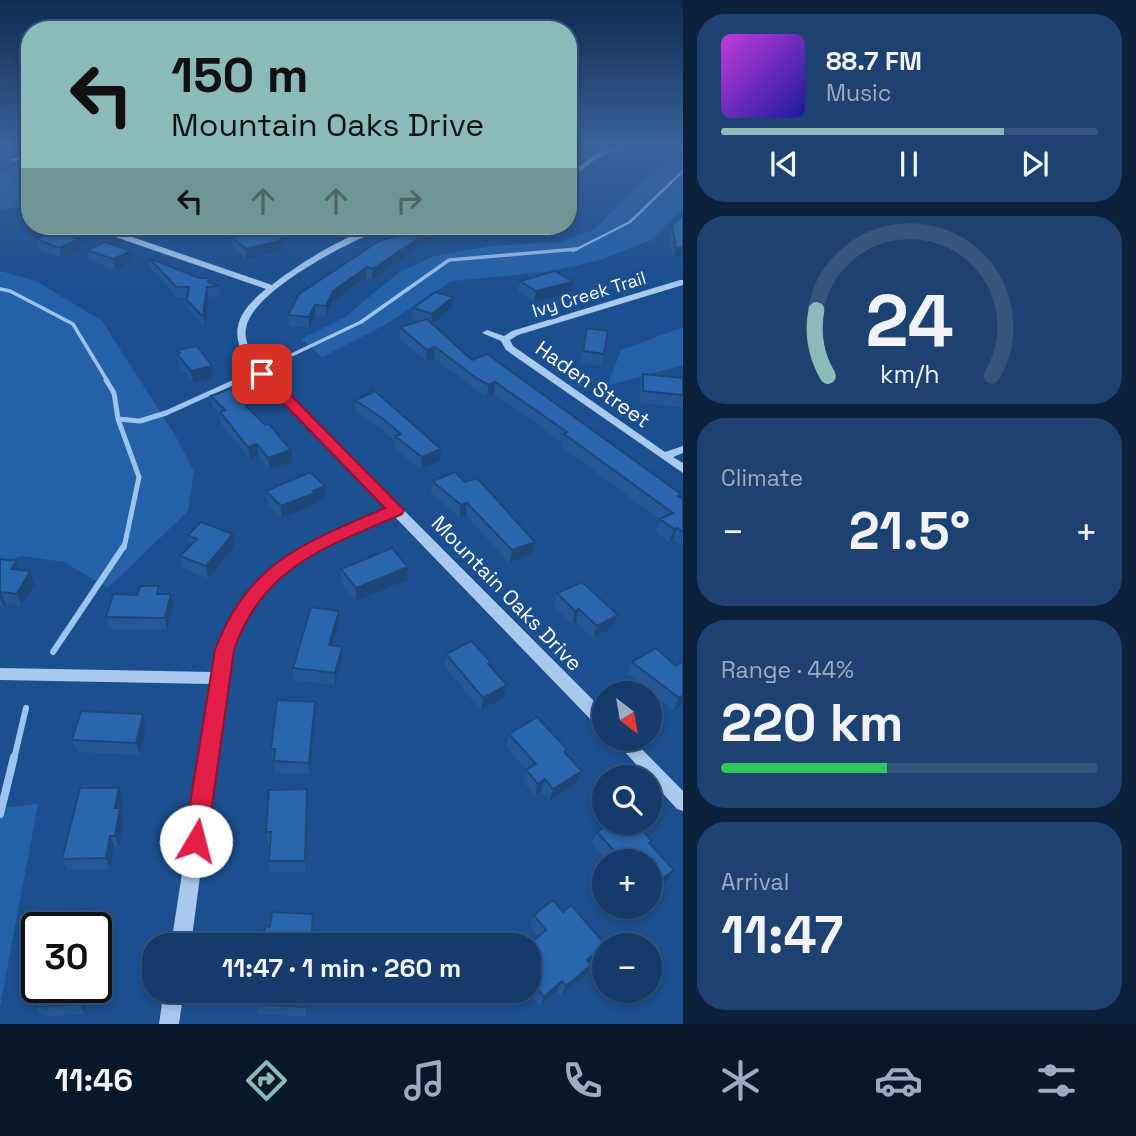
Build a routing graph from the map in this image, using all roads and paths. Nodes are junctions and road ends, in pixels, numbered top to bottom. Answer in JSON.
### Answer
{"nodes":[{"id":1,"x":119,"y":235,"type":"edge"},
{"id":2,"x":364,"y":235,"type":"edge"},
{"id":3,"x":683,"y":282,"type":"edge"},
{"id":4,"x":272,"y":288,"type":"junction"},
{"id":5,"x":487,"y":333,"type":"dead end"},
{"id":6,"x":505,"y":339,"type":"junction"},
{"id":7,"x":683,"y":449,"type":"edge"},
{"id":8,"x":664,"y":456,"type":"junction"},
{"id":9,"x":683,"y":469,"type":"edge"},
{"id":10,"x":396,"y":510,"type":"junction"},
{"id":11,"x":0,"y":674,"type":"edge"},
{"id":12,"x":219,"y":678,"type":"junction"},
{"id":13,"x":592,"y":710,"type":"edge"},
{"id":14,"x":633,"y":751,"type":"edge"},
{"id":15,"x":683,"y":803,"type":"edge"},
{"id":16,"x":183,"y":933,"type":"edge"},
{"id":17,"x":172,"y":1003,"type":"edge"},
{"id":18,"x":169,"y":1024,"type":"edge"}],
"edges":[{"from":1,"to":4,"type":"street"},
{"from":2,"to":4,"type":"street","name":"Mountain Oaks Drive"},
{"from":3,"to":6,"type":"street","name":"Ivy Creek Trail"},
{"from":4,"to":10,"type":"street","name":"Mountain Oaks Drive"},
{"from":5,"to":6,"type":"street"},
{"from":6,"to":8,"type":"street","name":"Haden Street"},
{"from":7,"to":8,"type":"street"},
{"from":8,"to":9,"type":"street","name":"Haden Street"},
{"from":10,"to":12,"type":"street"},
{"from":10,"to":13,"type":"street","name":"Mountain Oaks Drive"},
{"from":11,"to":12,"type":"street"},
{"from":12,"to":16,"type":"street"},
{"from":14,"to":15,"type":"street"},
{"from":17,"to":18,"type":"street"}]}
